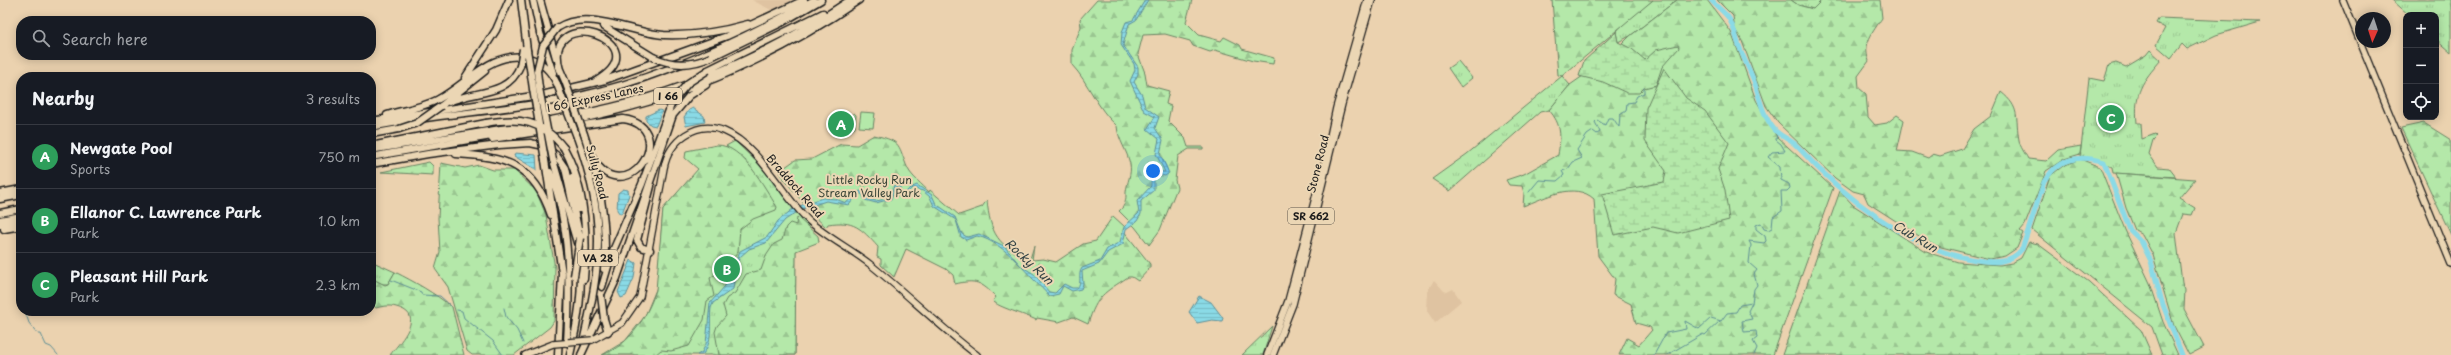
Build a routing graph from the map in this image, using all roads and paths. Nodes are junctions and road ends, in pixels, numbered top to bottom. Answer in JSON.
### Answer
{"nodes":[{"id":1,"x":509,"y":0,"type":"edge"},
{"id":2,"x":521,"y":0,"type":"edge"},
{"id":3,"x":533,"y":0,"type":"edge"},
{"id":4,"x":540,"y":0,"type":"edge"},
{"id":5,"x":804,"y":0,"type":"edge"},
{"id":6,"x":814,"y":0,"type":"edge"},
{"id":7,"x":821,"y":0,"type":"edge"},
{"id":8,"x":846,"y":0,"type":"edge"},
{"id":9,"x":850,"y":0,"type":"edge"},
{"id":10,"x":859,"y":0,"type":"edge"},
{"id":11,"x":1367,"y":0,"type":"edge"},
{"id":12,"x":1372,"y":0,"type":"edge"},
{"id":13,"x":2343,"y":0,"type":"edge"},
{"id":14,"x":785,"y":10,"type":"junction"},
{"id":15,"x":586,"y":20,"type":"junction"},
{"id":16,"x":750,"y":26,"type":"junction"},
{"id":17,"x":525,"y":50,"type":"junction"},
{"id":18,"x":521,"y":57,"type":"junction"},
{"id":19,"x":739,"y":68,"type":"junction"},
{"id":20,"x":560,"y":70,"type":"junction"},
{"id":21,"x":643,"y":78,"type":"junction"},
{"id":22,"x":557,"y":84,"type":"junction"},
{"id":23,"x":583,"y":86,"type":"junction"},
{"id":24,"x":536,"y":88,"type":"junction"},
{"id":25,"x":452,"y":90,"type":"junction"},
{"id":26,"x":451,"y":99,"type":"junction"},
{"id":27,"x":376,"y":118,"type":"edge"},
{"id":28,"x":376,"y":119,"type":"edge"},
{"id":29,"x":376,"y":126,"type":"edge"},
{"id":30,"x":376,"y":133,"type":"edge"},
{"id":31,"x":458,"y":141,"type":"junction"},
{"id":32,"x":376,"y":145,"type":"edge"},
{"id":33,"x":564,"y":148,"type":"junction"},
{"id":34,"x":376,"y":151,"type":"edge"},
{"id":35,"x":590,"y":153,"type":"junction"},
{"id":36,"x":422,"y":155,"type":"junction"},
{"id":37,"x":376,"y":156,"type":"edge"},
{"id":38,"x":545,"y":160,"type":"junction"},
{"id":39,"x":376,"y":163,"type":"edge"},
{"id":40,"x":654,"y":169,"type":"junction"},
{"id":41,"x":559,"y":181,"type":"junction"},
{"id":42,"x":642,"y":184,"type":"junction"},
{"id":43,"x":16,"y":190,"type":"edge"},
{"id":44,"x":0,"y":192,"type":"edge"},
{"id":45,"x":16,"y":196,"type":"edge"},
{"id":46,"x":0,"y":199,"type":"edge"},
{"id":47,"x":16,"y":210,"type":"edge"},
{"id":48,"x":0,"y":213,"type":"edge"},
{"id":49,"x":16,"y":217,"type":"edge"},
{"id":50,"x":0,"y":220,"type":"edge"},
{"id":51,"x":16,"y":222,"type":"edge"},
{"id":52,"x":579,"y":223,"type":"junction"},
{"id":53,"x":0,"y":225,"type":"edge"},
{"id":54,"x":16,"y":227,"type":"edge"},
{"id":55,"x":0,"y":230,"type":"edge"},
{"id":56,"x":567,"y":248,"type":"junction"},
{"id":57,"x":560,"y":249,"type":"junction"},
{"id":58,"x":650,"y":250,"type":"junction"},
{"id":59,"x":2451,"y":264,"type":"edge"},
{"id":60,"x":621,"y":266,"type":"junction"},
{"id":61,"x":602,"y":287,"type":"junction"},
{"id":62,"x":580,"y":309,"type":"junction"},
{"id":63,"x":568,"y":315,"type":"junction"},
{"id":64,"x":608,"y":332,"type":"junction"},
{"id":65,"x":566,"y":342,"type":"junction"},
{"id":66,"x":525,"y":355,"type":"edge"},
{"id":67,"x":558,"y":355,"type":"edge"},
{"id":68,"x":570,"y":355,"type":"edge"},
{"id":69,"x":580,"y":355,"type":"edge"},
{"id":70,"x":977,"y":355,"type":"edge"},
{"id":71,"x":1267,"y":355,"type":"edge"},
{"id":72,"x":1273,"y":355,"type":"edge"}],
"edges":[{"from":1,"to":25,"type":"highway"},
{"from":2,"to":17,"type":"highway"},
{"from":3,"to":22,"type":"highway","name":"Sully Road","number":"VA 28"},
{"from":4,"to":20,"type":"highway"},
{"from":5,"to":14,"type":"highway"},
{"from":6,"to":21,"type":"highway","name":"I 66 Express Lanes"},
{"from":7,"to":15,"type":"highway","bridge":true},
{"from":8,"to":42,"type":"highway","bridge":true},
{"from":9,"to":34,"type":"highway","name":"I 66 Express Lanes"},
{"from":10,"to":19,"type":"highway","number":"I 66"},
{"from":11,"to":71,"type":"main road","name":"Stone Road","number":"SR 662"},
{"from":12,"to":72,"type":"main road","name":"Stone Road","number":"SR 662"},
{"from":13,"to":59,"type":"main road"},
{"from":14,"to":15,"type":"highway"},
{"from":14,"to":16,"type":"highway"},
{"from":15,"to":24,"type":"highway","bridge":true},
{"from":16,"to":21,"type":"highway"},
{"from":16,"to":23,"type":"highway"},
{"from":17,"to":24,"type":"highway","bridge":true},
{"from":17,"to":26,"type":"highway","bridge":true},
{"from":18,"to":22,"type":"highway"},
{"from":18,"to":25,"type":"highway"},
{"from":18,"to":26,"type":"highway"},
{"from":19,"to":31,"type":"highway","number":"I 66"},
{"from":19,"to":40,"type":"highway"},
{"from":20,"to":23,"type":"highway"},
{"from":20,"to":35,"type":"highway","bridge":true},
{"from":21,"to":29,"type":"highway","name":"I 66 Express Lanes"},
{"from":22,"to":69,"type":"highway","name":"Sully Road","number":"VA 28","bridge":true},
{"from":23,"to":28,"type":"highway"},
{"from":24,"to":38,"type":"highway","bridge":true},
{"from":24,"to":41,"type":"highway","bridge":true},
{"from":25,"to":27,"type":"highway"},
{"from":26,"to":30,"type":"highway","bridge":true},
{"from":31,"to":35,"type":"highway"},
{"from":31,"to":37,"type":"highway","number":"I 66"},
{"from":32,"to":33,"type":"highway","bridge":true},
{"from":33,"to":52,"type":"highway"},
{"from":33,"to":62,"type":"highway"},
{"from":35,"to":61,"type":"highway"},
{"from":36,"to":39,"type":"highway"},
{"from":36,"to":52,"type":"highway"},
{"from":36,"to":57,"type":"highway"},
{"from":38,"to":56,"type":"highway"},
{"from":38,"to":57,"type":"highway"},
{"from":40,"to":58,"type":"highway"},
{"from":40,"to":60,"type":"highway"},
{"from":41,"to":56,"type":"highway"},
{"from":41,"to":62,"type":"highway"},
{"from":42,"to":60,"type":"highway"},
{"from":42,"to":61,"type":"highway"},
{"from":43,"to":44,"type":"highway"},
{"from":45,"to":46,"type":"highway"},
{"from":47,"to":48,"type":"highway"},
{"from":49,"to":50,"type":"highway"},
{"from":51,"to":53,"type":"highway"},
{"from":52,"to":63,"type":"highway","bridge":true},
{"from":54,"to":55,"type":"highway"},
{"from":56,"to":63,"type":"highway"},
{"from":57,"to":67,"type":"highway"},
{"from":58,"to":64,"type":"main road","name":"Braddock Road"},
{"from":58,"to":70,"type":"main road","name":"Braddock Road"},
{"from":60,"to":69,"type":"highway"},
{"from":61,"to":64,"type":"highway","bridge":true},
{"from":62,"to":68,"type":"highway"},
{"from":63,"to":65,"type":"highway"},
{"from":64,"to":65,"type":"main road","name":"Braddock Road","bridge":true},
{"from":65,"to":66,"type":"main road","name":"Braddock Road","bridge":true}]}
